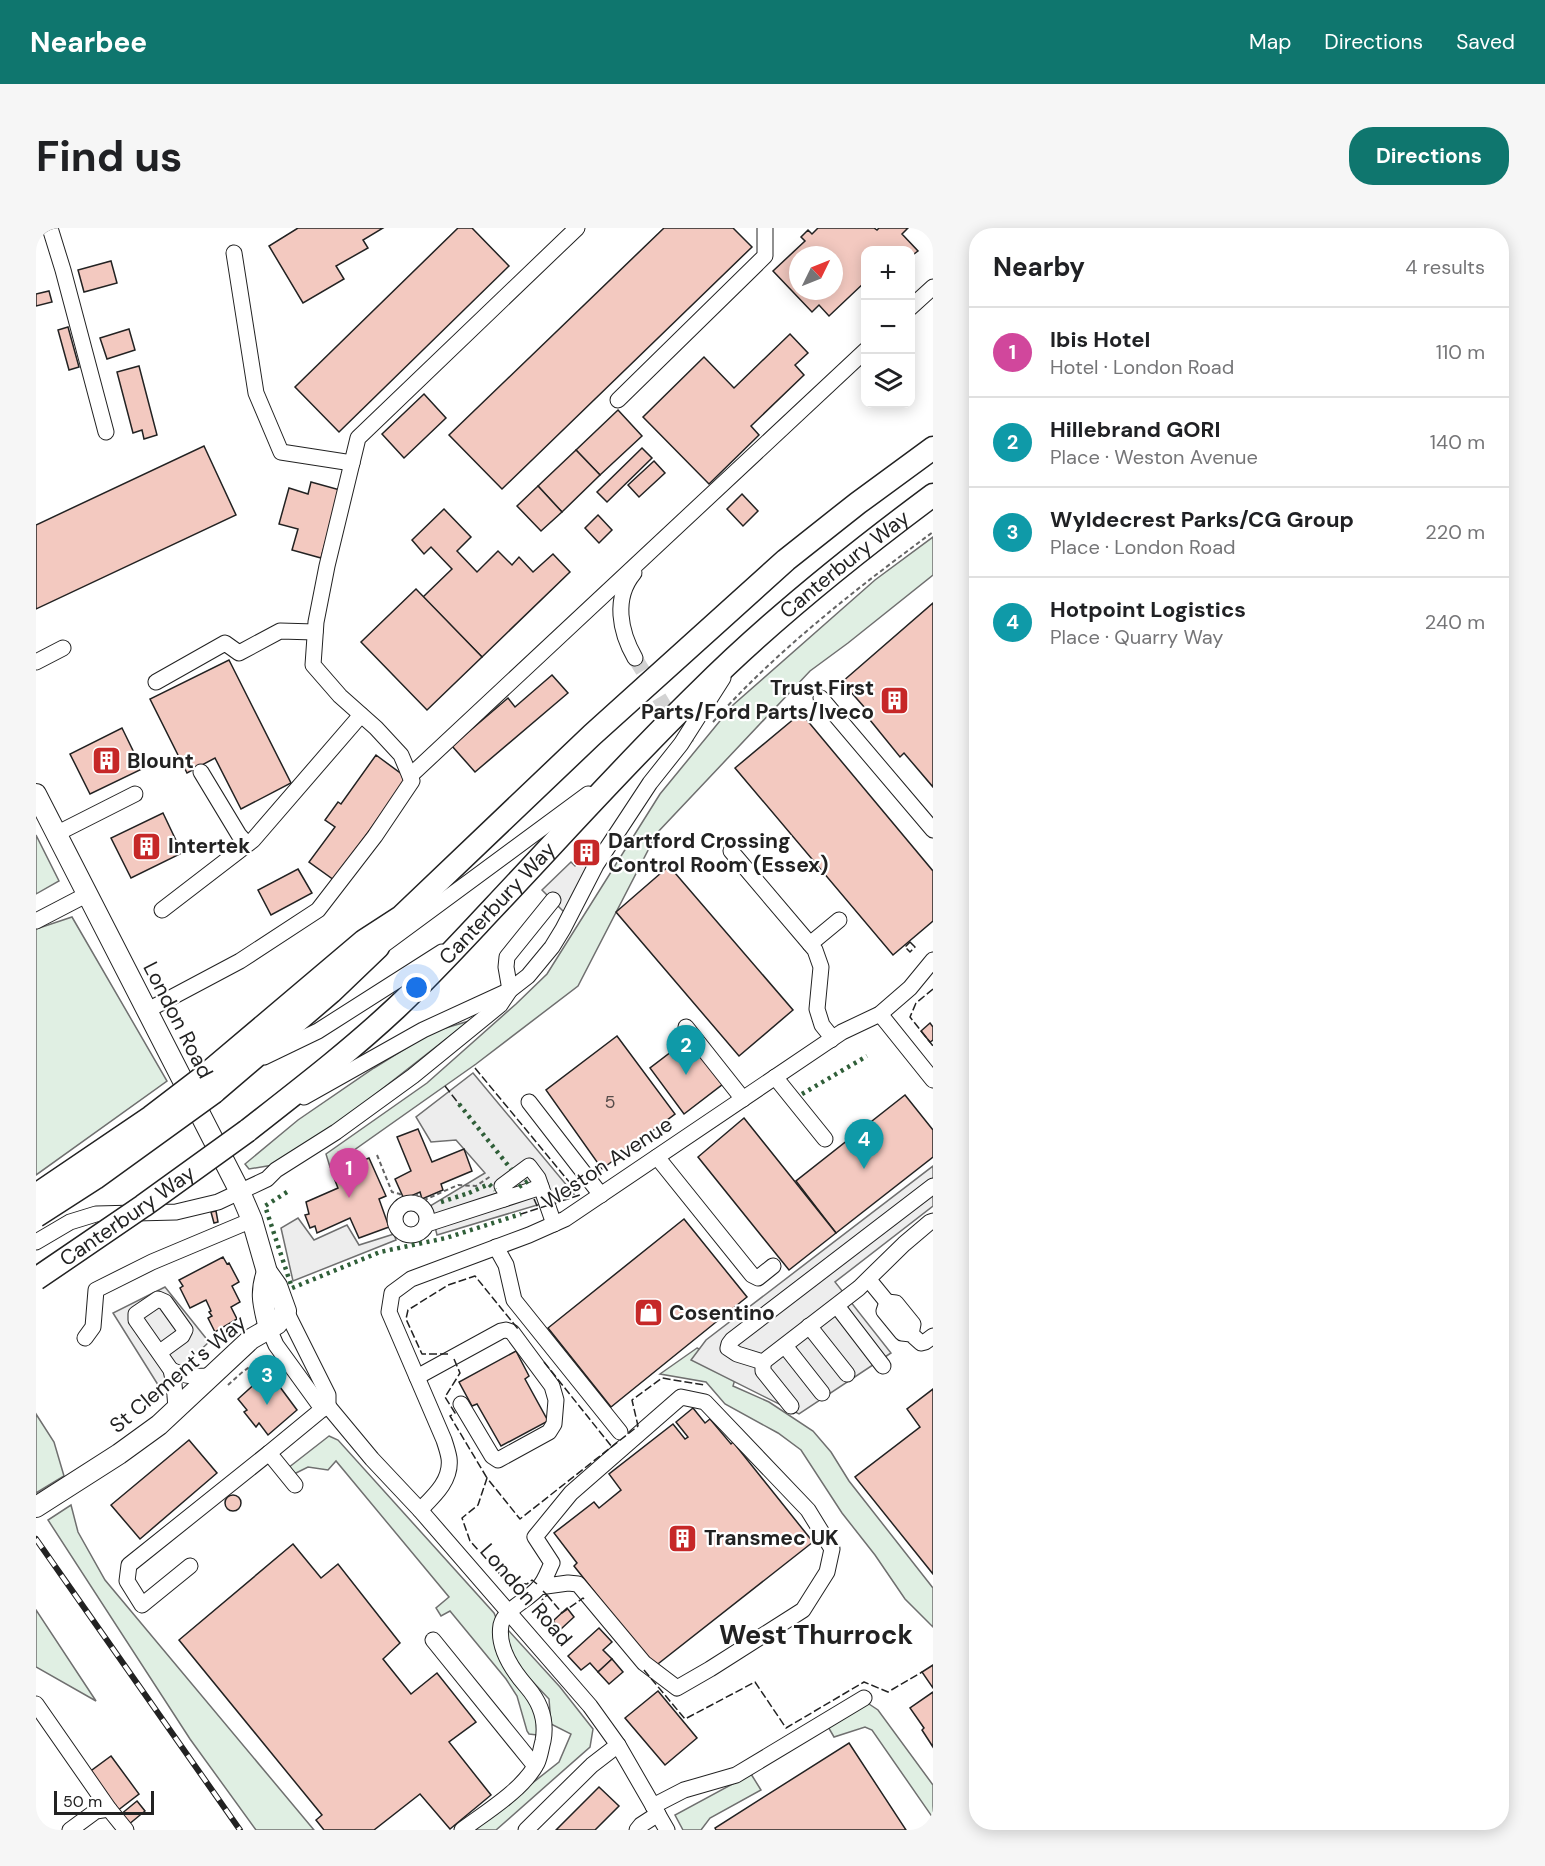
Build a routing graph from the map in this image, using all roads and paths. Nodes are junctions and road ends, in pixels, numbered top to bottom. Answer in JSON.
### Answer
{"nodes":[{"id":1,"x":50,"y":228,"type":"edge"},
{"id":2,"x":577,"y":228,"type":"edge"},
{"id":3,"x":765,"y":228,"type":"edge"},
{"id":4,"x":234,"y":253,"type":"dead end"},
{"id":5,"x":933,"y":286,"type":"edge"},
{"id":6,"x":915,"y":303,"type":"edge"},
{"id":7,"x":862,"y":354,"type":"edge"},
{"id":8,"x":618,"y":400,"type":"dead end"},
{"id":9,"x":106,"y":432,"type":"dead end"},
{"id":10,"x":933,"y":448,"type":"edge"},
{"id":11,"x":352,"y":463,"type":"junction"},
{"id":12,"x":933,"y":495,"type":"edge"},
{"id":13,"x":933,"y":532,"type":"edge"},
{"id":14,"x":654,"y":547,"type":"junction"},
{"id":15,"x":315,"y":632,"type":"junction"},
{"id":16,"x":63,"y":648,"type":"dead end"},
{"id":17,"x":740,"y":653,"type":"junction"},
{"id":18,"x":635,"y":658,"type":"tunnel mouth"},
{"id":19,"x":36,"y":662,"type":"edge"},
{"id":20,"x":156,"y":682,"type":"dead end"},
{"id":21,"x":821,"y":698,"type":"dead end"},
{"id":22,"x":361,"y":715,"type":"junction"},
{"id":23,"x":707,"y":729,"type":"dead end"},
{"id":24,"x":622,"y":770,"type":"junction"},
{"id":25,"x":201,"y":772,"type":"dead end"},
{"id":26,"x":410,"y":776,"type":"junction"},
{"id":27,"x":36,"y":794,"type":"edge"},
{"id":28,"x":135,"y":794,"type":"dead end"},
{"id":29,"x":933,"y":830,"type":"edge"},
{"id":30,"x":56,"y":834,"type":"junction"},
{"id":31,"x":247,"y":844,"type":"junction"},
{"id":32,"x":731,"y":851,"type":"dead end"},
{"id":33,"x":86,"y":895,"type":"junction"},
{"id":34,"x":554,"y":900,"type":"dead end"},
{"id":35,"x":162,"y":910,"type":"dead end"},
{"id":36,"x":400,"y":917,"type":"junction"},
{"id":37,"x":839,"y":920,"type":"dead end"},
{"id":38,"x":36,"y":921,"type":"edge"},
{"id":39,"x":467,"y":936,"type":"junction"},
{"id":40,"x":810,"y":944,"type":"junction"},
{"id":41,"x":374,"y":952,"type":"junction"},
{"id":42,"x":933,"y":960,"type":"edge"},
{"id":43,"x":510,"y":990,"type":"junction"},
{"id":44,"x":146,"y":1011,"type":"junction"},
{"id":45,"x":880,"y":1014,"type":"junction"},
{"id":46,"x":686,"y":1027,"type":"dead end"},
{"id":47,"x":831,"y":1040,"type":"junction"},
{"id":48,"x":245,"y":1066,"type":"junction"},
{"id":49,"x":775,"y":1077,"type":"junction"},
{"id":50,"x":933,"y":1080,"type":"edge"},
{"id":51,"x":208,"y":1085,"type":"junction"},
{"id":52,"x":743,"y":1099,"type":"junction"},
{"id":53,"x":529,"y":1102,"type":"dead end"},
{"id":54,"x":247,"y":1131,"type":"junction"},
{"id":55,"x":825,"y":1140,"type":"dead end"},
{"id":56,"x":377,"y":1155,"type":"dead end"},
{"id":57,"x":657,"y":1157,"type":"junction"},
{"id":58,"x":493,"y":1175,"type":"dead end"},
{"id":59,"x":933,"y":1186,"type":"edge"},
{"id":60,"x":541,"y":1187,"type":"junction"},
{"id":61,"x":391,"y":1190,"type":"junction"},
{"id":62,"x":386,"y":1191,"type":"dead end"},
{"id":63,"x":240,"y":1192,"type":"junction"},
{"id":64,"x":36,"y":1195,"type":"edge"},
{"id":65,"x":601,"y":1195,"type":"junction"},
{"id":66,"x":504,"y":1200,"type":"junction"},
{"id":67,"x":404,"y":1203,"type":"junction"},
{"id":68,"x":36,"y":1216,"type":"edge"},
{"id":69,"x":252,"y":1220,"type":"junction"},
{"id":70,"x":886,"y":1221,"type":"junction"},
{"id":71,"x":933,"y":1221,"type":"edge"},
{"id":72,"x":427,"y":1224,"type":"junction"},
{"id":73,"x":554,"y":1224,"type":"junction"},
{"id":74,"x":36,"y":1242,"type":"edge"},
{"id":75,"x":904,"y":1244,"type":"junction"},
{"id":76,"x":496,"y":1247,"type":"junction"},
{"id":77,"x":773,"y":1266,"type":"dead end"},
{"id":78,"x":267,"y":1272,"type":"junction"},
{"id":79,"x":36,"y":1280,"type":"edge"},
{"id":80,"x":869,"y":1280,"type":"junction"},
{"id":81,"x":837,"y":1306,"type":"junction"},
{"id":82,"x":286,"y":1311,"type":"junction"},
{"id":83,"x":810,"y":1326,"type":"junction"},
{"id":84,"x":269,"y":1329,"type":"junction"},
{"id":85,"x":933,"y":1336,"type":"edge"},
{"id":86,"x":86,"y":1338,"type":"dead end"},
{"id":87,"x":785,"y":1346,"type":"junction"},
{"id":88,"x":160,"y":1352,"type":"dead end"},
{"id":89,"x":763,"y":1362,"type":"junction"},
{"id":90,"x":883,"y":1366,"type":"dead end"},
{"id":91,"x":171,"y":1370,"type":"junction"},
{"id":92,"x":847,"y":1374,"type":"dead end"},
{"id":93,"x":211,"y":1375,"type":"junction"},
{"id":94,"x":417,"y":1377,"type":"junction"},
{"id":95,"x":822,"y":1392,"type":"dead end"},
{"id":96,"x":461,"y":1404,"type":"dead end"},
{"id":97,"x":328,"y":1406,"type":"junction"},
{"id":98,"x":791,"y":1406,"type":"dead end"},
{"id":99,"x":176,"y":1407,"type":"junction"},
{"id":100,"x":620,"y":1432,"type":"dead end"},
{"id":101,"x":269,"y":1453,"type":"junction"},
{"id":102,"x":295,"y":1485,"type":"dead end"},
{"id":103,"x":36,"y":1507,"type":"edge"},
{"id":104,"x":420,"y":1510,"type":"junction"},
{"id":105,"x":190,"y":1566,"type":"dead end"},
{"id":106,"x":539,"y":1587,"type":"junction"},
{"id":107,"x":509,"y":1612,"type":"junction"},
{"id":108,"x":433,"y":1640,"type":"dead end"},
{"id":109,"x":864,"y":1698,"type":"dead end"},
{"id":110,"x":36,"y":1704,"type":"edge"},
{"id":111,"x":618,"y":1746,"type":"junction"},
{"id":112,"x":535,"y":1766,"type":"junction"},
{"id":113,"x":109,"y":1809,"type":"junction"},
{"id":114,"x":656,"y":1810,"type":"junction"},
{"id":115,"x":70,"y":1830,"type":"edge"},
{"id":116,"x":126,"y":1830,"type":"edge"},
{"id":117,"x":462,"y":1830,"type":"edge"},
{"id":118,"x":526,"y":1830,"type":"edge"},
{"id":119,"x":637,"y":1830,"type":"edge"},
{"id":120,"x":667,"y":1830,"type":"edge"}],
"edges":[{"from":1,"to":9,"type":"street"},
{"from":2,"to":11,"type":"street"},
{"from":3,"to":8,"type":"street"},
{"from":4,"to":11,"type":"street"},
{"from":5,"to":6,"type":"street"},
{"from":7,"to":14,"type":"street"},
{"from":10,"to":36,"type":"highway","name":"Canterbury Way"},
{"from":11,"to":15,"type":"street"},
{"from":12,"to":17,"type":"highway","name":"Canterbury Way"},
{"from":13,"to":23,"type":"path"},
{"from":14,"to":18,"type":"street"},
{"from":14,"to":26,"type":"street"},
{"from":15,"to":20,"type":"street"},
{"from":15,"to":22,"type":"street"},
{"from":16,"to":19,"type":"street"},
{"from":17,"to":24,"type":"highway","name":"Canterbury Way"},
{"from":17,"to":43,"type":"street"},
{"from":21,"to":29,"type":"street"},
{"from":22,"to":26,"type":"street"},
{"from":22,"to":31,"type":"street"},
{"from":24,"to":39,"type":"highway","name":"Canterbury Way"},
{"from":24,"to":41,"type":"street"},
{"from":25,"to":31,"type":"street"},
{"from":26,"to":44,"type":"street"},
{"from":27,"to":30,"type":"main road","name":"London Road"},
{"from":28,"to":30,"type":"street"},
{"from":30,"to":33,"type":"main road","name":"London Road"},
{"from":31,"to":35,"type":"street"},
{"from":32,"to":40,"type":"street"},
{"from":33,"to":38,"type":"street"},
{"from":33,"to":44,"type":"main road","name":"London Road"},
{"from":34,"to":43,"type":"street"},
{"from":36,"to":41,"type":"highway","name":"Canterbury Way"},
{"from":36,"to":51,"type":"highway","name":"Canterbury Way"},
{"from":37,"to":40,"type":"street"},
{"from":39,"to":48,"type":"street"},
{"from":39,"to":54,"type":"highway","name":"Canterbury Way"},
{"from":40,"to":47,"type":"street"},
{"from":41,"to":48,"type":"highway","name":"Canterbury Way"},
{"from":42,"to":45,"type":"street","name":"Weston Avenue"},
{"from":43,"to":54,"type":"street"},
{"from":43,"to":63,"type":"street"},
{"from":44,"to":63,"type":"main road","name":"London Road"},
{"from":45,"to":47,"type":"street","name":"Weston Avenue"},
{"from":45,"to":50,"type":"street"},
{"from":46,"to":52,"type":"street"},
{"from":47,"to":49,"type":"street","name":"Weston Avenue"},
{"from":48,"to":51,"type":"highway","name":"Canterbury Way"},
{"from":49,"to":52,"type":"street","name":"Weston Avenue"},
{"from":49,"to":55,"type":"street"},
{"from":51,"to":64,"type":"highway","name":"Canterbury Way","bridge":true},
{"from":51,"to":68,"type":"highway","name":"Canterbury Way","bridge":true},
{"from":52,"to":57,"type":"street","name":"Weston Avenue"},
{"from":53,"to":65,"type":"street"},
{"from":54,"to":79,"type":"highway","name":"Canterbury Way","bridge":true},
{"from":56,"to":61,"type":"path"},
{"from":57,"to":65,"type":"street","name":"Weston Avenue"},
{"from":57,"to":77,"type":"street"},
{"from":58,"to":67,"type":"path"},
{"from":59,"to":70,"type":"street"},
{"from":60,"to":66,"type":"street"},
{"from":60,"to":66,"type":"street"},
{"from":60,"to":73,"type":"street"},
{"from":61,"to":62,"type":"path"},
{"from":61,"to":67,"type":"path"},
{"from":63,"to":69,"type":"main road","name":"London Road"},
{"from":63,"to":74,"type":"street"},
{"from":65,"to":73,"type":"street","name":"Weston Avenue"},
{"from":66,"to":72,"type":"street"},
{"from":67,"to":72,"type":"street"},
{"from":67,"to":72,"type":"street"},
{"from":69,"to":78,"type":"main road","name":"London Road"},
{"from":69,"to":86,"type":"street"},
{"from":70,"to":75,"type":"street"},
{"from":70,"to":89,"type":"street"},
{"from":71,"to":75,"type":"street"},
{"from":73,"to":76,"type":"street","name":"Weston Avenue"},
{"from":75,"to":80,"type":"street"},
{"from":76,"to":94,"type":"street","name":"Weston Avenue"},
{"from":76,"to":100,"type":"street"},
{"from":78,"to":82,"type":"main road","name":"London Road"},
{"from":78,"to":84,"type":"main road","name":"London Road"},
{"from":80,"to":81,"type":"street"},
{"from":80,"to":85,"type":"street"},
{"from":81,"to":83,"type":"street"},
{"from":81,"to":90,"type":"street"},
{"from":82,"to":84,"type":"main road","name":"St Clement's Way"},
{"from":82,"to":97,"type":"street","name":"London Road"},
{"from":83,"to":87,"type":"street"},
{"from":83,"to":92,"type":"street"},
{"from":84,"to":93,"type":"main road","name":"St Clement's Way"},
{"from":84,"to":97,"type":"street","name":"London Road"},
{"from":87,"to":89,"type":"street"},
{"from":87,"to":95,"type":"street"},
{"from":88,"to":91,"type":"street"},
{"from":89,"to":98,"type":"street"},
{"from":91,"to":93,"type":"street"},
{"from":91,"to":99,"type":"street"},
{"from":93,"to":99,"type":"main road","name":"St Clement's Way"},
{"from":94,"to":96,"type":"street"},
{"from":94,"to":104,"type":"street","name":"Weston Avenue"},
{"from":97,"to":101,"type":"street"},
{"from":97,"to":104,"type":"street","name":"London Road"},
{"from":99,"to":103,"type":"main road","name":"St Clement's Way"},
{"from":101,"to":102,"type":"street"},
{"from":101,"to":105,"type":"street"},
{"from":104,"to":107,"type":"street","name":"London Road"},
{"from":106,"to":106,"type":"street"},
{"from":106,"to":107,"type":"street"},
{"from":107,"to":111,"type":"street","name":"London Road"},
{"from":107,"to":112,"type":"street"},
{"from":108,"to":112,"type":"street"},
{"from":109,"to":114,"type":"street"},
{"from":110,"to":113,"type":"street"},
{"from":111,"to":114,"type":"street","name":"London Road"},
{"from":111,"to":118,"type":"street"},
{"from":112,"to":117,"type":"street"},
{"from":113,"to":115,"type":"street"},
{"from":113,"to":116,"type":"street"},
{"from":114,"to":119,"type":"street"},
{"from":114,"to":120,"type":"street","name":"London Road"}]}
